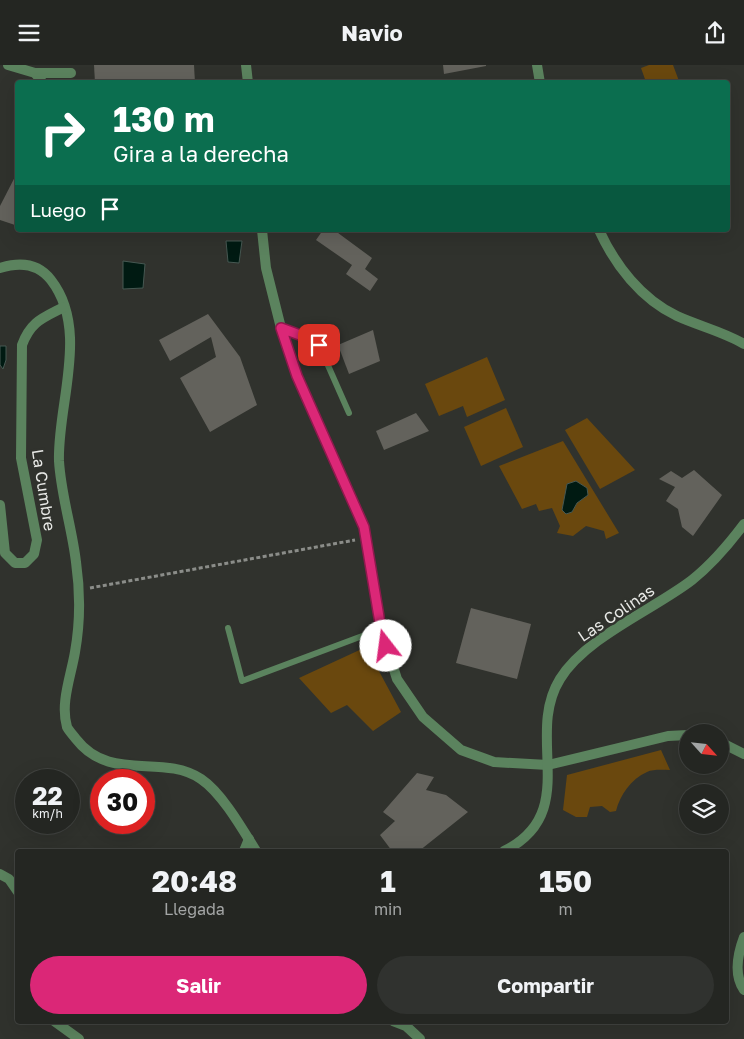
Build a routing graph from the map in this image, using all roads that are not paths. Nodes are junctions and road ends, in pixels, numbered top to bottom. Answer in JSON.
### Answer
{"nodes":[{"id":1,"x":8,"y":65,"type":"edge"},
{"id":2,"x":246,"y":65,"type":"edge"},
{"id":3,"x":537,"y":65,"type":"edge"},
{"id":4,"x":35,"y":73,"type":"junction"},
{"id":5,"x":71,"y":73,"type":"dead end"},
{"id":6,"x":41,"y":80,"type":"edge"},
{"id":7,"x":248,"y":80,"type":"edge"},
{"id":8,"x":540,"y":80,"type":"edge"},
{"id":9,"x":262,"y":232,"type":"edge"},
{"id":10,"x":600,"y":232,"type":"edge"},
{"id":11,"x":0,"y":268,"type":"edge"},
{"id":12,"x":64,"y":307,"type":"junction"},
{"id":13,"x":281,"y":328,"type":"junction"},
{"id":14,"x":744,"y":344,"type":"edge"},
{"id":15,"x":349,"y":413,"type":"dead end"},
{"id":16,"x":0,"y":505,"type":"edge"},
{"id":17,"x":744,"y":525,"type":"edge"},
{"id":18,"x":228,"y":629,"type":"dead end"},
{"id":19,"x":381,"y":629,"type":"junction"},
{"id":20,"x":679,"y":735,"type":"edge"},
{"id":21,"x":729,"y":746,"type":"edge"},
{"id":22,"x":744,"y":754,"type":"edge"},
{"id":23,"x":548,"y":765,"type":"junction"},
{"id":24,"x":249,"y":839,"type":"junction"},
{"id":25,"x":245,"y":849,"type":"edge"},
{"id":26,"x":255,"y":849,"type":"edge"},
{"id":27,"x":508,"y":849,"type":"edge"},
{"id":28,"x":0,"y":874,"type":"edge"},
{"id":29,"x":15,"y":888,"type":"edge"},
{"id":30,"x":744,"y":937,"type":"edge"},
{"id":31,"x":744,"y":990,"type":"edge"},
{"id":32,"x":58,"y":1024,"type":"edge"},
{"id":33,"x":403,"y":1024,"type":"edge"},
{"id":34,"x":79,"y":1039,"type":"edge"},
{"id":35,"x":420,"y":1039,"type":"edge"}],
"edges":[{"from":1,"to":4,"type":"street"},
{"from":2,"to":7,"type":"street"},
{"from":3,"to":8,"type":"street"},
{"from":4,"to":5,"type":"street"},
{"from":4,"to":6,"type":"street"},
{"from":9,"to":13,"type":"street"},
{"from":10,"to":14,"type":"street"},
{"from":11,"to":12,"type":"street"},
{"from":12,"to":16,"type":"street","name":"La Cumbre"},
{"from":12,"to":24,"type":"street"},
{"from":13,"to":15,"type":"lane"},
{"from":13,"to":19,"type":"street"},
{"from":17,"to":23,"type":"street","name":"Las Colinas"},
{"from":18,"to":19,"type":"lane"},
{"from":19,"to":23,"type":"street"},
{"from":20,"to":23,"type":"street"},
{"from":21,"to":22,"type":"street"},
{"from":23,"to":27,"type":"street","name":"Las Colinas"},
{"from":24,"to":25,"type":"street"},
{"from":24,"to":26,"type":"street"},
{"from":28,"to":29,"type":"street"},
{"from":30,"to":31,"type":"street"},
{"from":32,"to":34,"type":"street"},
{"from":33,"to":35,"type":"street"}]}
